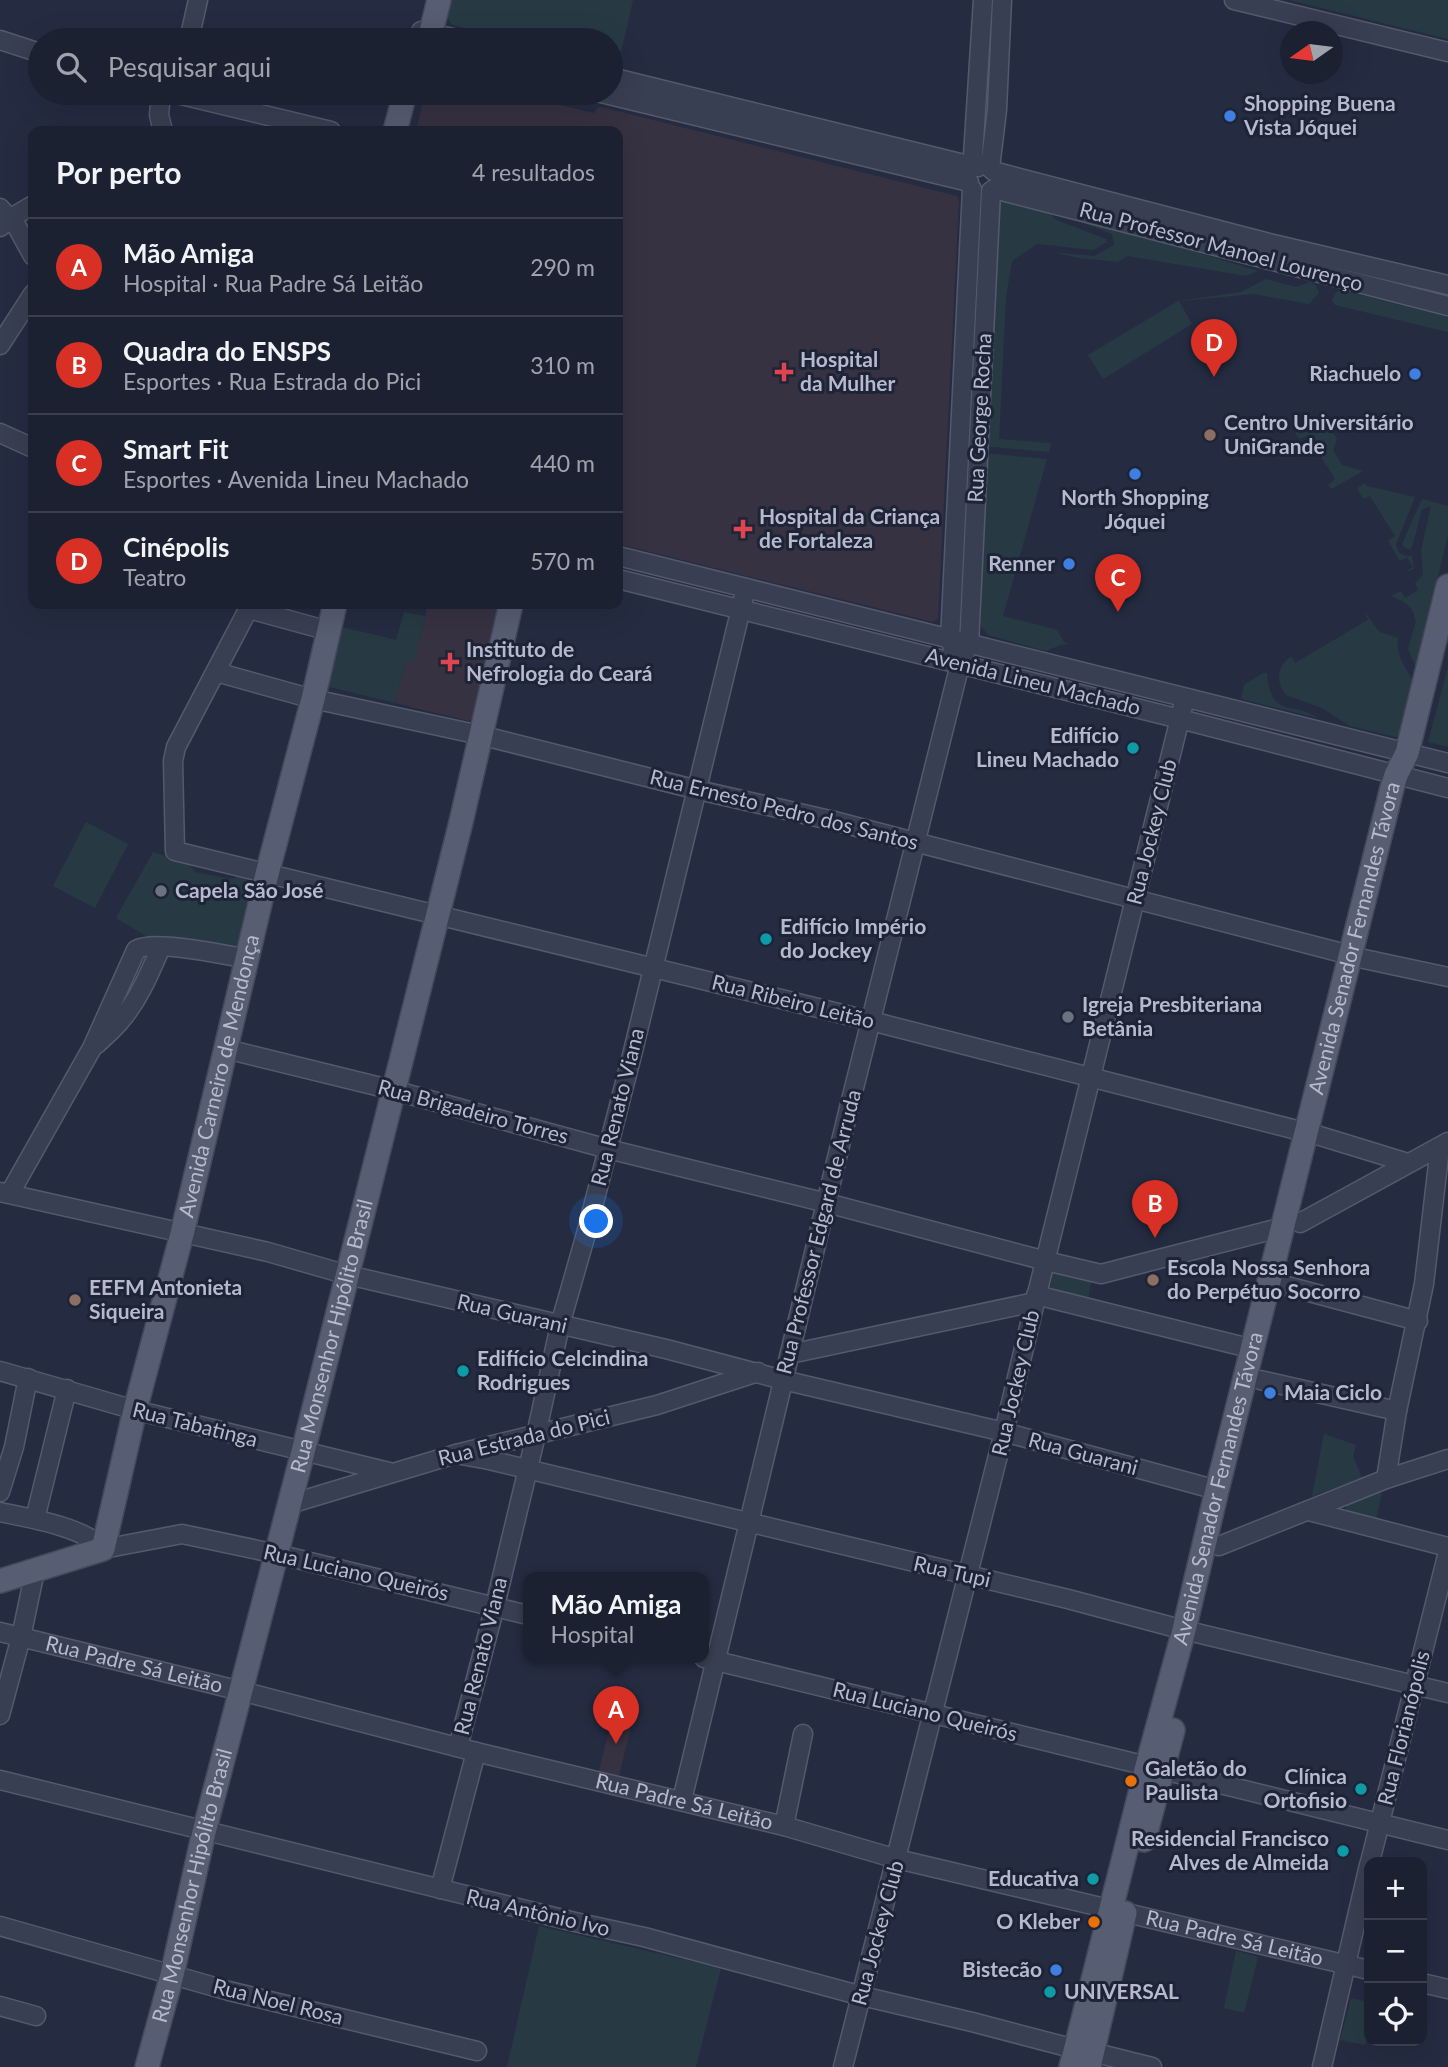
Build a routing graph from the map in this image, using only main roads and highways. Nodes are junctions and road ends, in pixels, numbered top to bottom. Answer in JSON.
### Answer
{"nodes":[{"id":1,"x":428,"y":0,"type":"edge"},
{"id":2,"x":439,"y":0,"type":"edge"},
{"id":3,"x":426,"y":28,"type":"edge"},
{"id":4,"x":428,"y":28,"type":"edge"},
{"id":5,"x":402,"y":105,"type":"edge"},
{"id":6,"x":412,"y":105,"type":"edge"},
{"id":7,"x":396,"y":126,"type":"edge"},
{"id":8,"x":407,"y":126,"type":"edge"},
{"id":9,"x":1448,"y":586,"type":"edge"},
{"id":10,"x":334,"y":609,"type":"edge"},
{"id":11,"x":510,"y":609,"type":"edge"},
{"id":12,"x":1448,"y":640,"type":"edge"},
{"id":13,"x":1414,"y":755,"type":"junction"},
{"id":14,"x":1292,"y":1225,"type":"junction"},
{"id":15,"x":0,"y":1581,"type":"edge"},
{"id":16,"x":1191,"y":1631,"type":"junction"},
{"id":17,"x":1082,"y":2059,"type":"edge"},
{"id":18,"x":147,"y":2067,"type":"edge"}],
"edges":[{"from":1,"to":3,"type":"main road"},
{"from":2,"to":4,"type":"main road"},
{"from":5,"to":7,"type":"main road"},
{"from":6,"to":8,"type":"main road"},
{"from":9,"to":13,"type":"main road","name":"Avenida Senador Fernandes Távora"},
{"from":10,"to":15,"type":"main road","name":"Avenida Carneiro de Mendonça"},
{"from":11,"to":18,"type":"main road","name":"Rua Monsenhor Hipólito Brasil"},
{"from":12,"to":13,"type":"main road","name":"Avenida Senador Fernandes Távora"},
{"from":13,"to":14,"type":"main road","name":"Avenida Senador Fernandes Távora"},
{"from":14,"to":16,"type":"main road","name":"Avenida Senador Fernandes Távora"},
{"from":14,"to":16,"type":"main road","name":"Avenida Senador Fernandes Távora"},
{"from":16,"to":17,"type":"main road","name":"Avenida Senador Fernandes Távora"}]}
